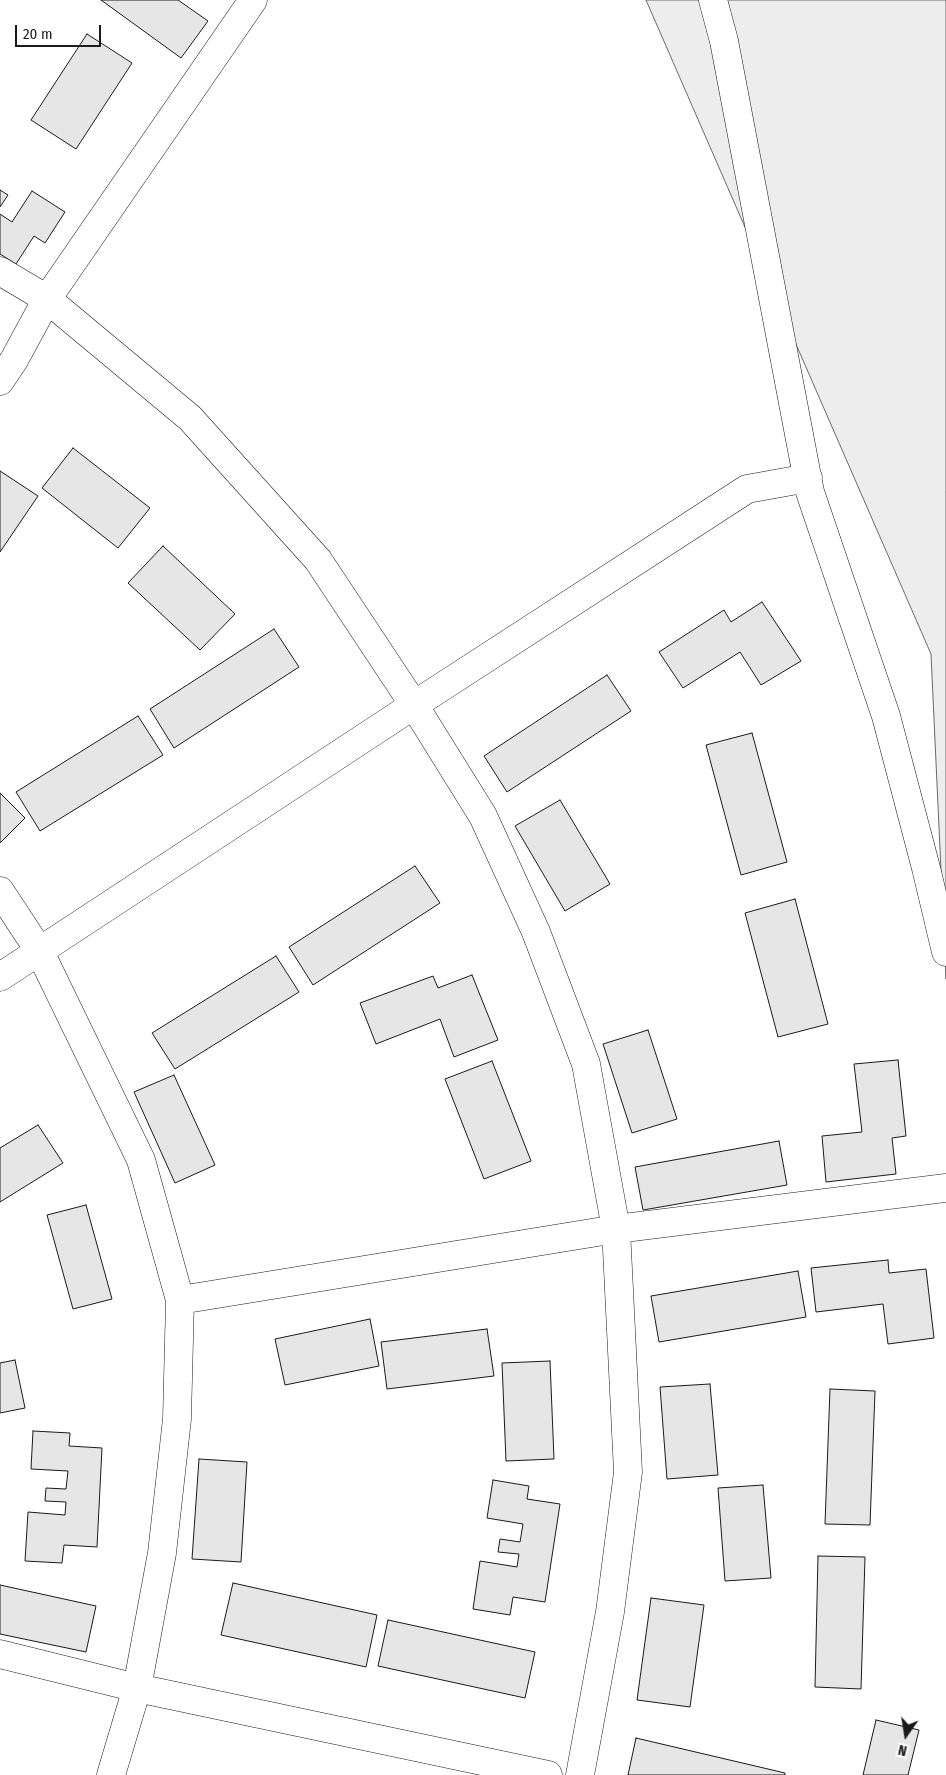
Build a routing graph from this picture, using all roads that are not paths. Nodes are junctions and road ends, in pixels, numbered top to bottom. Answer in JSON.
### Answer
{"nodes":[{"id":1,"x":253,"y":0,"type":"edge"},
{"id":2,"x":713,"y":0,"type":"edge"},
{"id":3,"x":0,"y":271,"type":"edge"},
{"id":4,"x":47,"y":299,"type":"junction"},
{"id":5,"x":0,"y":381,"type":"edge"},
{"id":6,"x":808,"y":478,"type":"junction"},
{"id":7,"x":414,"y":705,"type":"junction"},
{"id":8,"x":0,"y":891,"type":"edge"},
{"id":9,"x":40,"y":952,"type":"junction"},
{"id":10,"x":946,"y":952,"type":"edge"},
{"id":11,"x":0,"y":977,"type":"edge"},
{"id":12,"x":946,"y":1188,"type":"edge"},
{"id":13,"x":616,"y":1230,"type":"junction"},
{"id":14,"x":180,"y":1300,"type":"junction"},
{"id":15,"x":0,"y":1654,"type":"edge"},
{"id":16,"x":137,"y":1688,"type":"junction"},
{"id":17,"x":111,"y":1775,"type":"edge"},
{"id":18,"x":548,"y":1775,"type":"edge"},
{"id":19,"x":580,"y":1775,"type":"edge"}],
"edges":[{"from":1,"to":4,"type":"street"},
{"from":2,"to":6,"type":"street"},
{"from":3,"to":4,"type":"street"},
{"from":4,"to":5,"type":"street"},
{"from":4,"to":7,"type":"street"},
{"from":6,"to":7,"type":"street"},
{"from":6,"to":10,"type":"street"},
{"from":7,"to":9,"type":"street"},
{"from":7,"to":13,"type":"street"},
{"from":8,"to":9,"type":"street"},
{"from":9,"to":11,"type":"street"},
{"from":9,"to":14,"type":"street"},
{"from":12,"to":13,"type":"street"},
{"from":13,"to":14,"type":"street"},
{"from":13,"to":19,"type":"street"},
{"from":14,"to":16,"type":"street"},
{"from":15,"to":16,"type":"street"},
{"from":16,"to":17,"type":"street"},
{"from":16,"to":18,"type":"street"}]}
